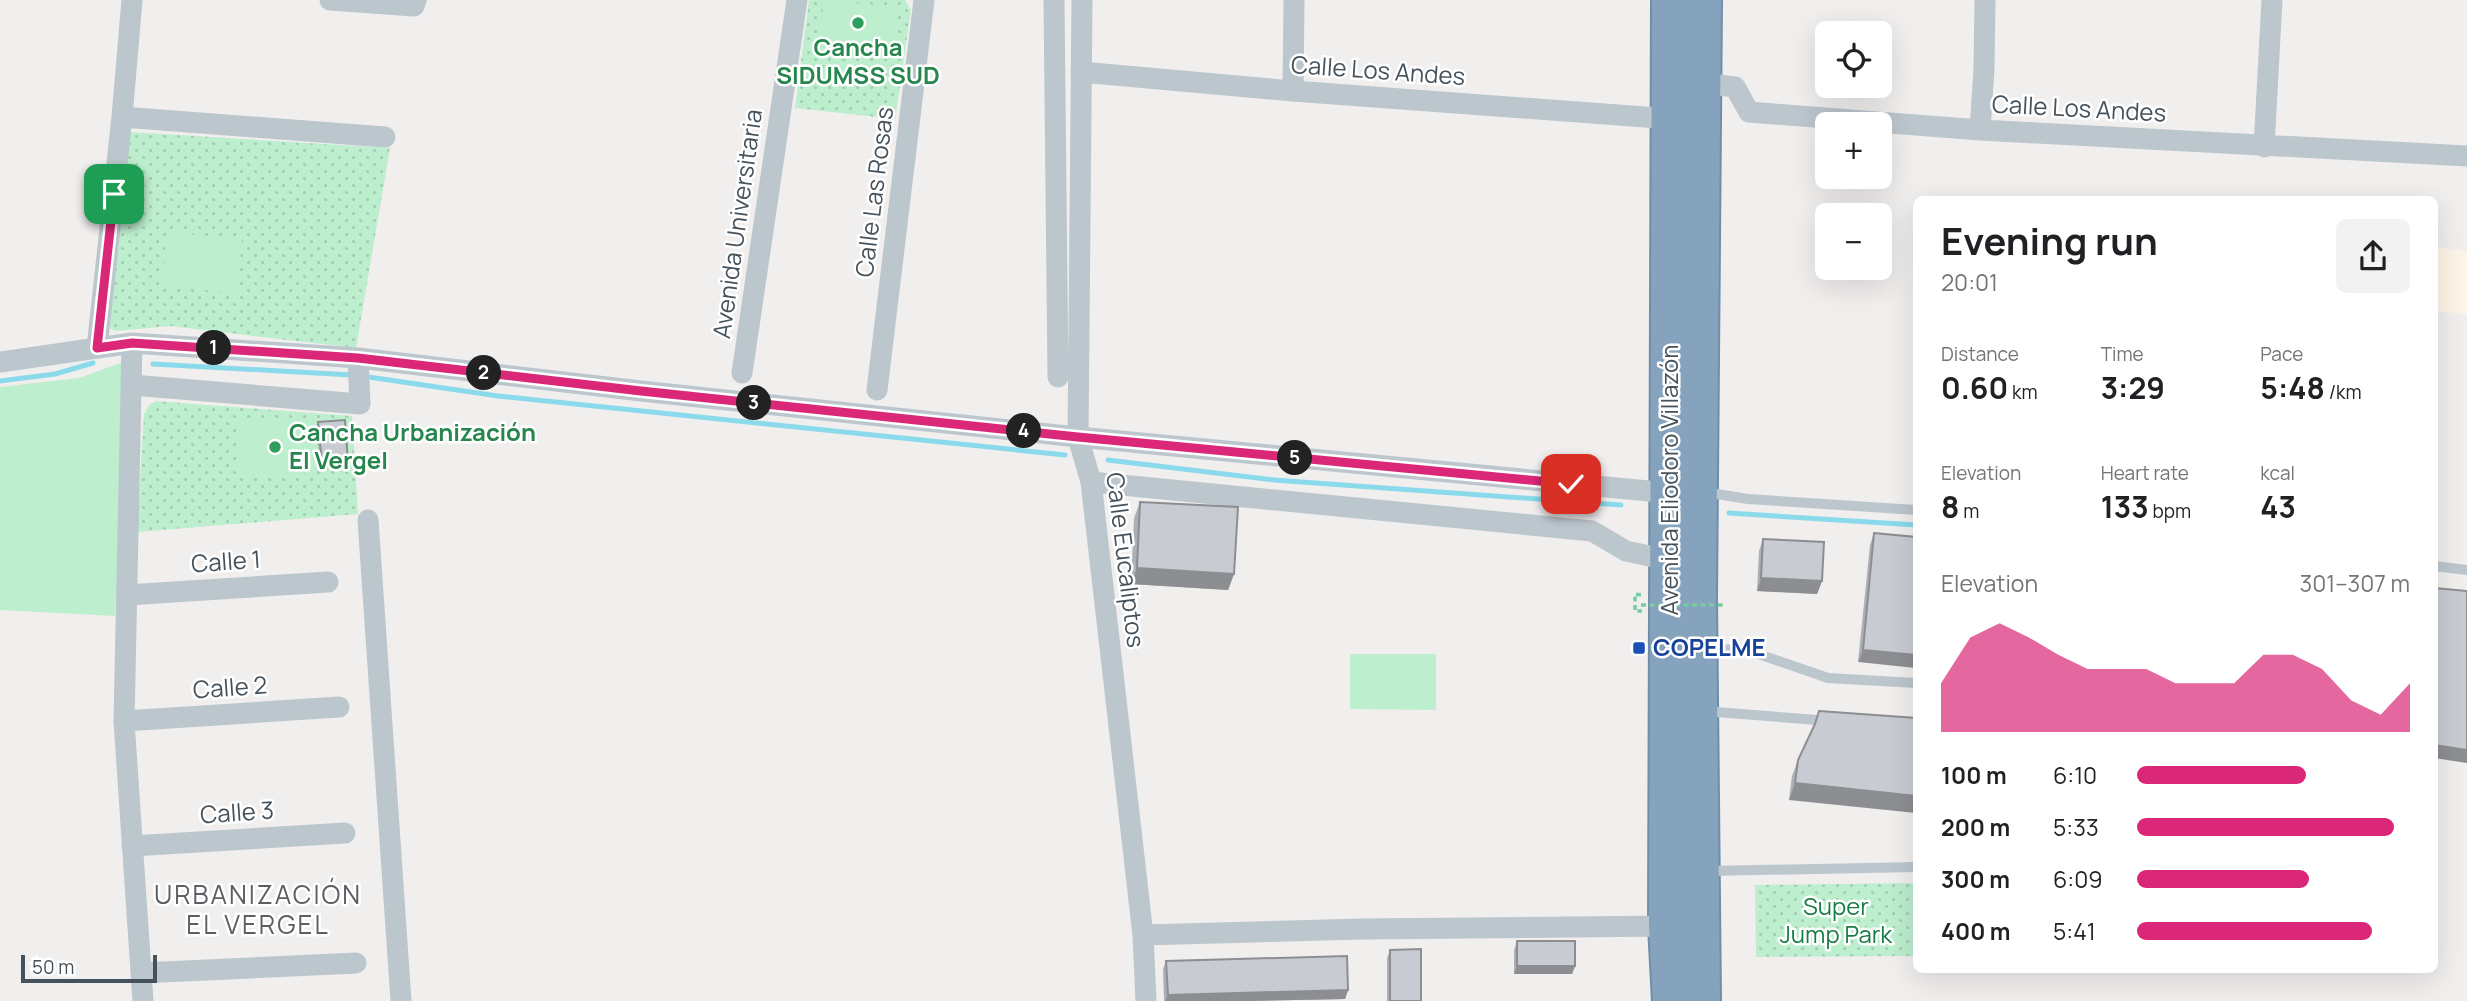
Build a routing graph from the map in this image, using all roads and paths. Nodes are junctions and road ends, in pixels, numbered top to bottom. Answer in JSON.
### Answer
{"nodes":[{"id":1,"x":132,"y":0,"type":"edge"},
{"id":2,"x":330,"y":0,"type":"edge"},
{"id":3,"x":416,"y":0,"type":"edge"},
{"id":4,"x":797,"y":0,"type":"edge"},
{"id":5,"x":924,"y":0,"type":"edge"},
{"id":6,"x":1046,"y":0,"type":"edge"},
{"id":7,"x":1054,"y":0,"type":"edge"},
{"id":8,"x":1082,"y":0,"type":"edge"},
{"id":9,"x":1294,"y":0,"type":"edge"},
{"id":10,"x":1671,"y":0,"type":"edge"},
{"id":11,"x":1702,"y":0,"type":"edge"},
{"id":12,"x":1985,"y":0,"type":"edge"},
{"id":13,"x":2272,"y":0,"type":"edge"},
{"id":14,"x":1081,"y":72,"type":"junction"},
{"id":15,"x":1703,"y":83,"type":"junction"},
{"id":16,"x":1293,"y":91,"type":"junction"},
{"id":17,"x":122,"y":117,"type":"junction"},
{"id":18,"x":1672,"y":119,"type":"junction"},
{"id":19,"x":1980,"y":130,"type":"junction"},
{"id":20,"x":386,"y":137,"type":"dead end"},
{"id":21,"x":2264,"y":147,"type":"junction"},
{"id":22,"x":2467,"y":156,"type":"edge"},
{"id":23,"x":132,"y":343,"type":"junction"},
{"id":24,"x":97,"y":348,"type":"junction"},
{"id":25,"x":0,"y":362,"type":"edge"},
{"id":26,"x":358,"y":362,"type":"junction"},
{"id":27,"x":742,"y":373,"type":"dead end"},
{"id":28,"x":1058,"y":377,"type":"dead end"},
{"id":29,"x":132,"y":385,"type":"junction"},
{"id":30,"x":877,"y":390,"type":"dead end"},
{"id":31,"x":1078,"y":437,"type":"junction"},
{"id":32,"x":1091,"y":482,"type":"junction"},
{"id":33,"x":1684,"y":492,"type":"junction"},
{"id":34,"x":1913,"y":510,"type":"edge"},
{"id":35,"x":368,"y":520,"type":"dead end"},
{"id":36,"x":1668,"y":560,"type":"junction"},
{"id":37,"x":2438,"y":566,"type":"edge"},
{"id":38,"x":2467,"y":570,"type":"edge"},
{"id":39,"x":328,"y":582,"type":"dead end"},
{"id":40,"x":127,"y":595,"type":"junction"},
{"id":41,"x":1723,"y":605,"type":"dead end"},
{"id":42,"x":1635,"y":611,"type":"dead end"},
{"id":43,"x":1698,"y":650,"type":"junction"},
{"id":44,"x":1913,"y":683,"type":"edge"},
{"id":45,"x":339,"y":707,"type":"dead end"},
{"id":46,"x":1697,"y":710,"type":"junction"},
{"id":47,"x":124,"y":721,"type":"junction"},
{"id":48,"x":1837,"y":721,"type":"edge"},
{"id":49,"x":345,"y":833,"type":"dead end"},
{"id":50,"x":132,"y":846,"type":"junction"},
{"id":51,"x":1913,"y":867,"type":"edge"},
{"id":52,"x":1699,"y":872,"type":"junction"},
{"id":53,"x":1668,"y":926,"type":"junction"},
{"id":54,"x":1143,"y":935,"type":"junction"},
{"id":55,"x":356,"y":963,"type":"dead end"},
{"id":56,"x":141,"y":973,"type":"junction"},
{"id":57,"x":143,"y":1001,"type":"edge"},
{"id":58,"x":401,"y":1001,"type":"edge"},
{"id":59,"x":1146,"y":1001,"type":"edge"},
{"id":60,"x":1671,"y":1001,"type":"edge"},
{"id":61,"x":1701,"y":1001,"type":"edge"}],
"edges":[{"from":1,"to":17,"type":"street"},
{"from":2,"to":3,"type":"street"},
{"from":4,"to":27,"type":"street","name":"Avenida Universitaria"},
{"from":5,"to":30,"type":"street","name":"Calle Las Rosas"},
{"from":6,"to":7,"type":"street"},
{"from":7,"to":28,"type":"street"},
{"from":8,"to":14,"type":"street","name":"Calle Eucaliptos"},
{"from":9,"to":16,"type":"street"},
{"from":10,"to":18,"type":"highway","name":"Avenida Eliodoro Villazón"},
{"from":11,"to":15,"type":"highway","name":"Avenida Eliodoro Villazón"},
{"from":12,"to":19,"type":"street"},
{"from":13,"to":21,"type":"street"},
{"from":14,"to":16,"type":"street","name":"Calle Los Andes"},
{"from":14,"to":31,"type":"street","name":"Calle Eucaliptos"},
{"from":15,"to":19,"type":"street","name":"Calle Los Andes"},
{"from":15,"to":33,"type":"highway","name":"Avenida Eliodoro Villazón"},
{"from":16,"to":18,"type":"street","name":"Calle Los Andes"},
{"from":17,"to":20,"type":"street"},
{"from":17,"to":24,"type":"street"},
{"from":18,"to":33,"type":"highway","name":"Avenida Eliodoro Villazón"},
{"from":19,"to":21,"type":"street","name":"Calle Los Andes"},
{"from":21,"to":22,"type":"street","name":"Calle Los Andes"},
{"from":23,"to":24,"type":"street"},
{"from":23,"to":26,"type":"street"},
{"from":23,"to":29,"type":"street"},
{"from":24,"to":25,"type":"street"},
{"from":26,"to":29,"type":"street"},
{"from":26,"to":31,"type":"street"},
{"from":29,"to":40,"type":"street"},
{"from":31,"to":32,"type":"street","name":"Calle Eucaliptos"},
{"from":31,"to":33,"type":"street"},
{"from":32,"to":36,"type":"street"},
{"from":32,"to":54,"type":"street","name":"Calle Eucaliptos"},
{"from":33,"to":34,"type":"lane"},
{"from":33,"to":36,"type":"highway","name":"Avenida Eliodoro Villazón"},
{"from":33,"to":43,"type":"highway","name":"Avenida Eliodoro Villazón"},
{"from":35,"to":58,"type":"street"},
{"from":36,"to":53,"type":"highway","name":"Avenida Eliodoro Villazón"},
{"from":37,"to":38,"type":"lane"},
{"from":39,"to":40,"type":"street","name":"Calle 1"},
{"from":40,"to":47,"type":"street"},
{"from":41,"to":42,"type":"path","bridge":true},
{"from":43,"to":44,"type":"lane"},
{"from":43,"to":46,"type":"highway","name":"Avenida Eliodoro Villazón"},
{"from":45,"to":47,"type":"street","name":"Calle 2"},
{"from":46,"to":48,"type":"lane"},
{"from":46,"to":52,"type":"highway","name":"Avenida Eliodoro Villazón"},
{"from":47,"to":50,"type":"street"},
{"from":49,"to":50,"type":"street","name":"Calle 3"},
{"from":50,"to":56,"type":"street"},
{"from":51,"to":52,"type":"lane"},
{"from":52,"to":61,"type":"highway","name":"Avenida Eliodoro Villazón"},
{"from":53,"to":54,"type":"street"},
{"from":53,"to":60,"type":"highway","name":"Avenida Eliodoro Villazón"},
{"from":54,"to":59,"type":"street","name":"Calle Eucaliptos"},
{"from":55,"to":56,"type":"street"},
{"from":56,"to":57,"type":"street"}]}
